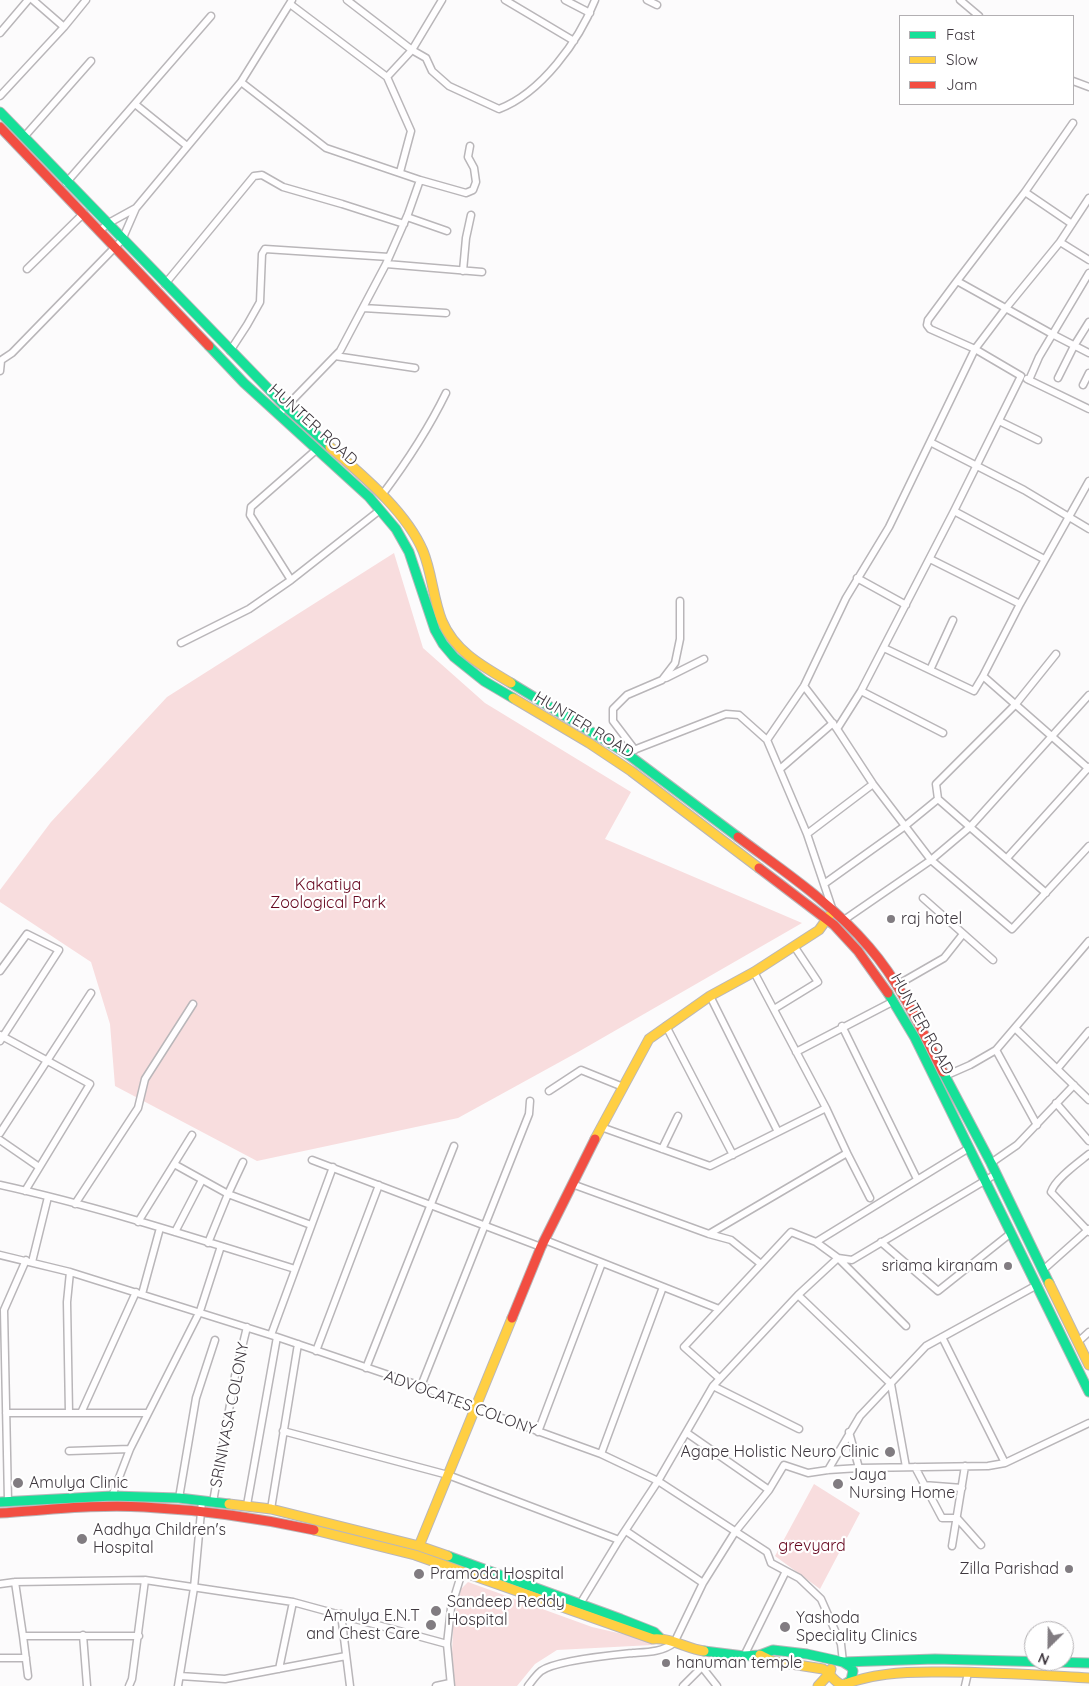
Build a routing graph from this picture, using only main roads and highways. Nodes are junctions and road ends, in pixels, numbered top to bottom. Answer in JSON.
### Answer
{"nodes":[{"id":1,"x":0,"y":112,"type":"edge"},
{"id":2,"x":0,"y":127,"type":"edge"},
{"id":3,"x":25,"y":138,"type":"junction"},
{"id":4,"x":19,"y":147,"type":"junction"},
{"id":5,"x":580,"y":725,"type":"junction"},
{"id":6,"x":575,"y":736,"type":"junction"},
{"id":7,"x":832,"y":910,"type":"junction"},
{"id":8,"x":827,"y":920,"type":"junction"},
{"id":9,"x":945,"y":1083,"type":"junction"},
{"id":10,"x":1089,"y":1365,"type":"edge"},
{"id":11,"x":1089,"y":1392,"type":"edge"},
{"id":12,"x":4,"y":1502,"type":"edge"},
{"id":13,"x":0,"y":1513,"type":"edge"},
{"id":14,"x":419,"y":1546,"type":"junction"},
{"id":15,"x":660,"y":1638,"type":"junction"},
{"id":16,"x":760,"y":1655,"type":"junction"},
{"id":17,"x":843,"y":1662,"type":"junction"},
{"id":18,"x":1089,"y":1663,"type":"edge"},
{"id":19,"x":830,"y":1672,"type":"junction"},
{"id":20,"x":1089,"y":1678,"type":"edge"},
{"id":21,"x":1075,"y":1681,"type":"edge"},
{"id":22,"x":845,"y":1685,"type":"edge"},
{"id":23,"x":818,"y":1686,"type":"edge"}],
"edges":[{"from":1,"to":3,"type":"main road","name":"HUNTER ROAD"},
{"from":2,"to":4,"type":"main road","name":"HUNTER ROAD"},
{"from":3,"to":4,"type":"main road"},
{"from":3,"to":5,"type":"main road","name":"HUNTER ROAD"},
{"from":4,"to":6,"type":"main road","name":"HUNTER ROAD"},
{"from":5,"to":6,"type":"main road"},
{"from":5,"to":7,"type":"main road","name":"HUNTER ROAD"},
{"from":6,"to":8,"type":"main road","name":"HUNTER ROAD"},
{"from":7,"to":8,"type":"main road"},
{"from":7,"to":9,"type":"main road","name":"HUNTER ROAD"},
{"from":8,"to":9,"type":"main road","name":"HUNTER ROAD"},
{"from":8,"to":14,"type":"main road"},
{"from":9,"to":10,"type":"main road","name":"HUNTER ROAD"},
{"from":9,"to":11,"type":"main road","name":"HUNTER ROAD"},
{"from":12,"to":14,"type":"main road"},
{"from":13,"to":15,"type":"main road"},
{"from":14,"to":15,"type":"main road"},
{"from":15,"to":16,"type":"main road"},
{"from":16,"to":17,"type":"main road"},
{"from":16,"to":19,"type":"main road"},
{"from":17,"to":18,"type":"main road"},
{"from":17,"to":19,"type":"main road"},
{"from":17,"to":22,"type":"main road"},
{"from":19,"to":22,"type":"main road"},
{"from":19,"to":23,"type":"main road"},
{"from":20,"to":21,"type":"main road"},
{"from":21,"to":22,"type":"main road"}]}
